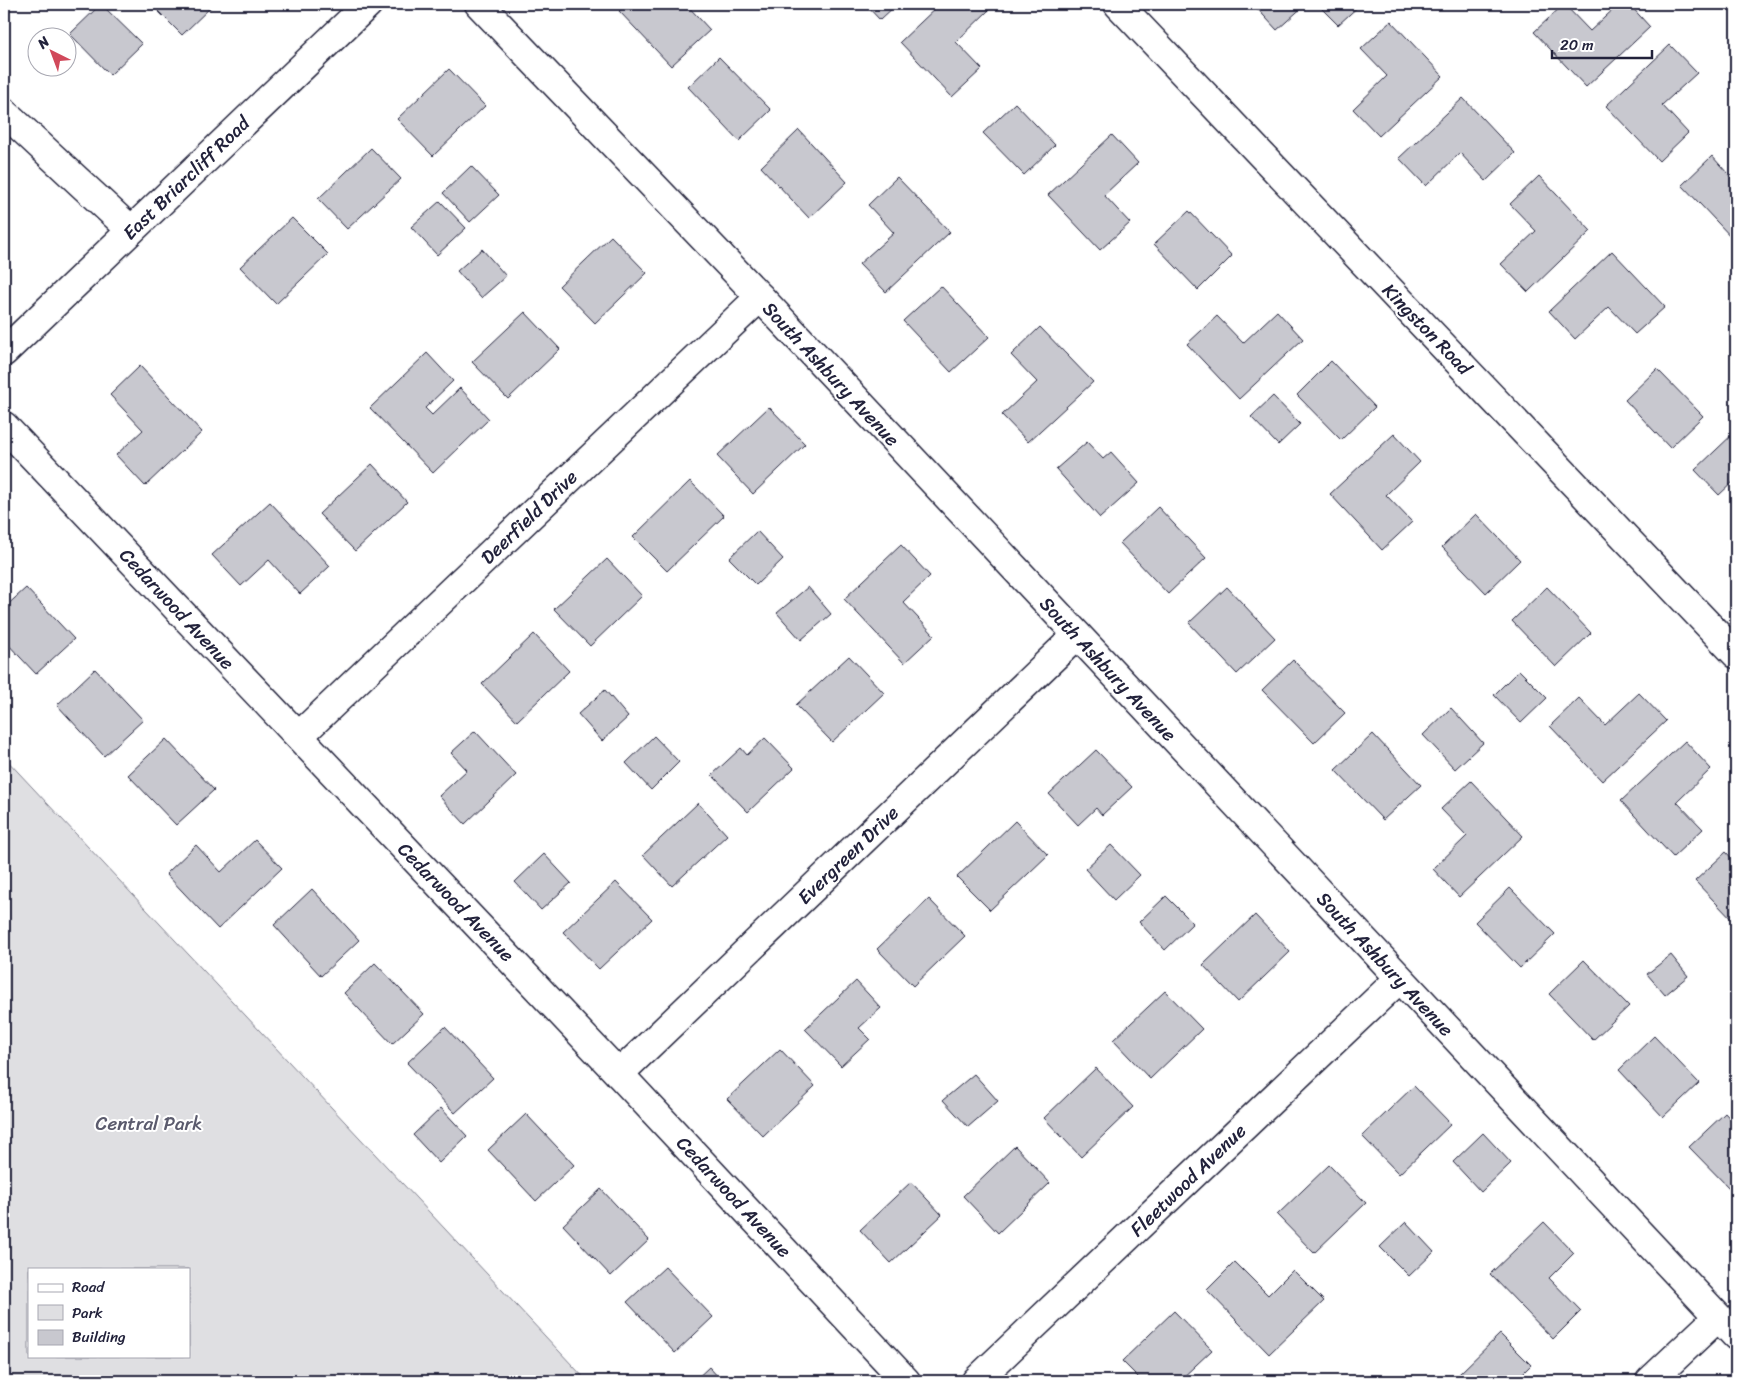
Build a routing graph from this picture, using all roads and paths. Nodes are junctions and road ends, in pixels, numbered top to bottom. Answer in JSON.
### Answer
{"nodes":[{"id":1,"x":368,"y":4,"type":"edge"},
{"id":2,"x":479,"y":4,"type":"edge"},
{"id":3,"x":1118,"y":4,"type":"edge"},
{"id":4,"x":4,"y":112,"type":"edge"},
{"id":5,"x":131,"y":230,"type":"junction"},
{"id":6,"x":760,"y":297,"type":"junction"},
{"id":7,"x":4,"y":352,"type":"edge"},
{"id":8,"x":4,"y":426,"type":"edge"},
{"id":9,"x":1077,"y":635,"type":"junction"},
{"id":10,"x":1736,"y":654,"type":"edge"},
{"id":11,"x":298,"y":736,"type":"junction"},
{"id":12,"x":1399,"y":979,"type":"junction"},
{"id":13,"x":619,"y":1074,"type":"junction"},
{"id":14,"x":1727,"y":1326,"type":"edge"},
{"id":15,"x":906,"y":1381,"type":"edge"},
{"id":16,"x":976,"y":1381,"type":"edge"},
{"id":17,"x":1650,"y":1381,"type":"edge"}],
"edges":[{"from":1,"to":5,"type":"street","name":"East Briarcliff Road"},
{"from":2,"to":6,"type":"street","name":"South Ashbury Avenue"},
{"from":3,"to":10,"type":"street","name":"Kingston Road"},
{"from":4,"to":5,"type":"street"},
{"from":5,"to":7,"type":"street","name":"East Briarcliff Road"},
{"from":6,"to":9,"type":"street","name":"South Ashbury Avenue"},
{"from":6,"to":11,"type":"street","name":"Deerfield Drive"},
{"from":8,"to":11,"type":"street","name":"Cedarwood Avenue"},
{"from":9,"to":12,"type":"street","name":"South Ashbury Avenue"},
{"from":9,"to":13,"type":"street","name":"Evergreen Drive"},
{"from":11,"to":13,"type":"street","name":"Cedarwood Avenue"},
{"from":12,"to":14,"type":"street","name":"South Ashbury Avenue"},
{"from":12,"to":16,"type":"street","name":"Fleetwood Avenue"},
{"from":13,"to":15,"type":"street","name":"Cedarwood Avenue"},
{"from":14,"to":17,"type":"street"}]}
